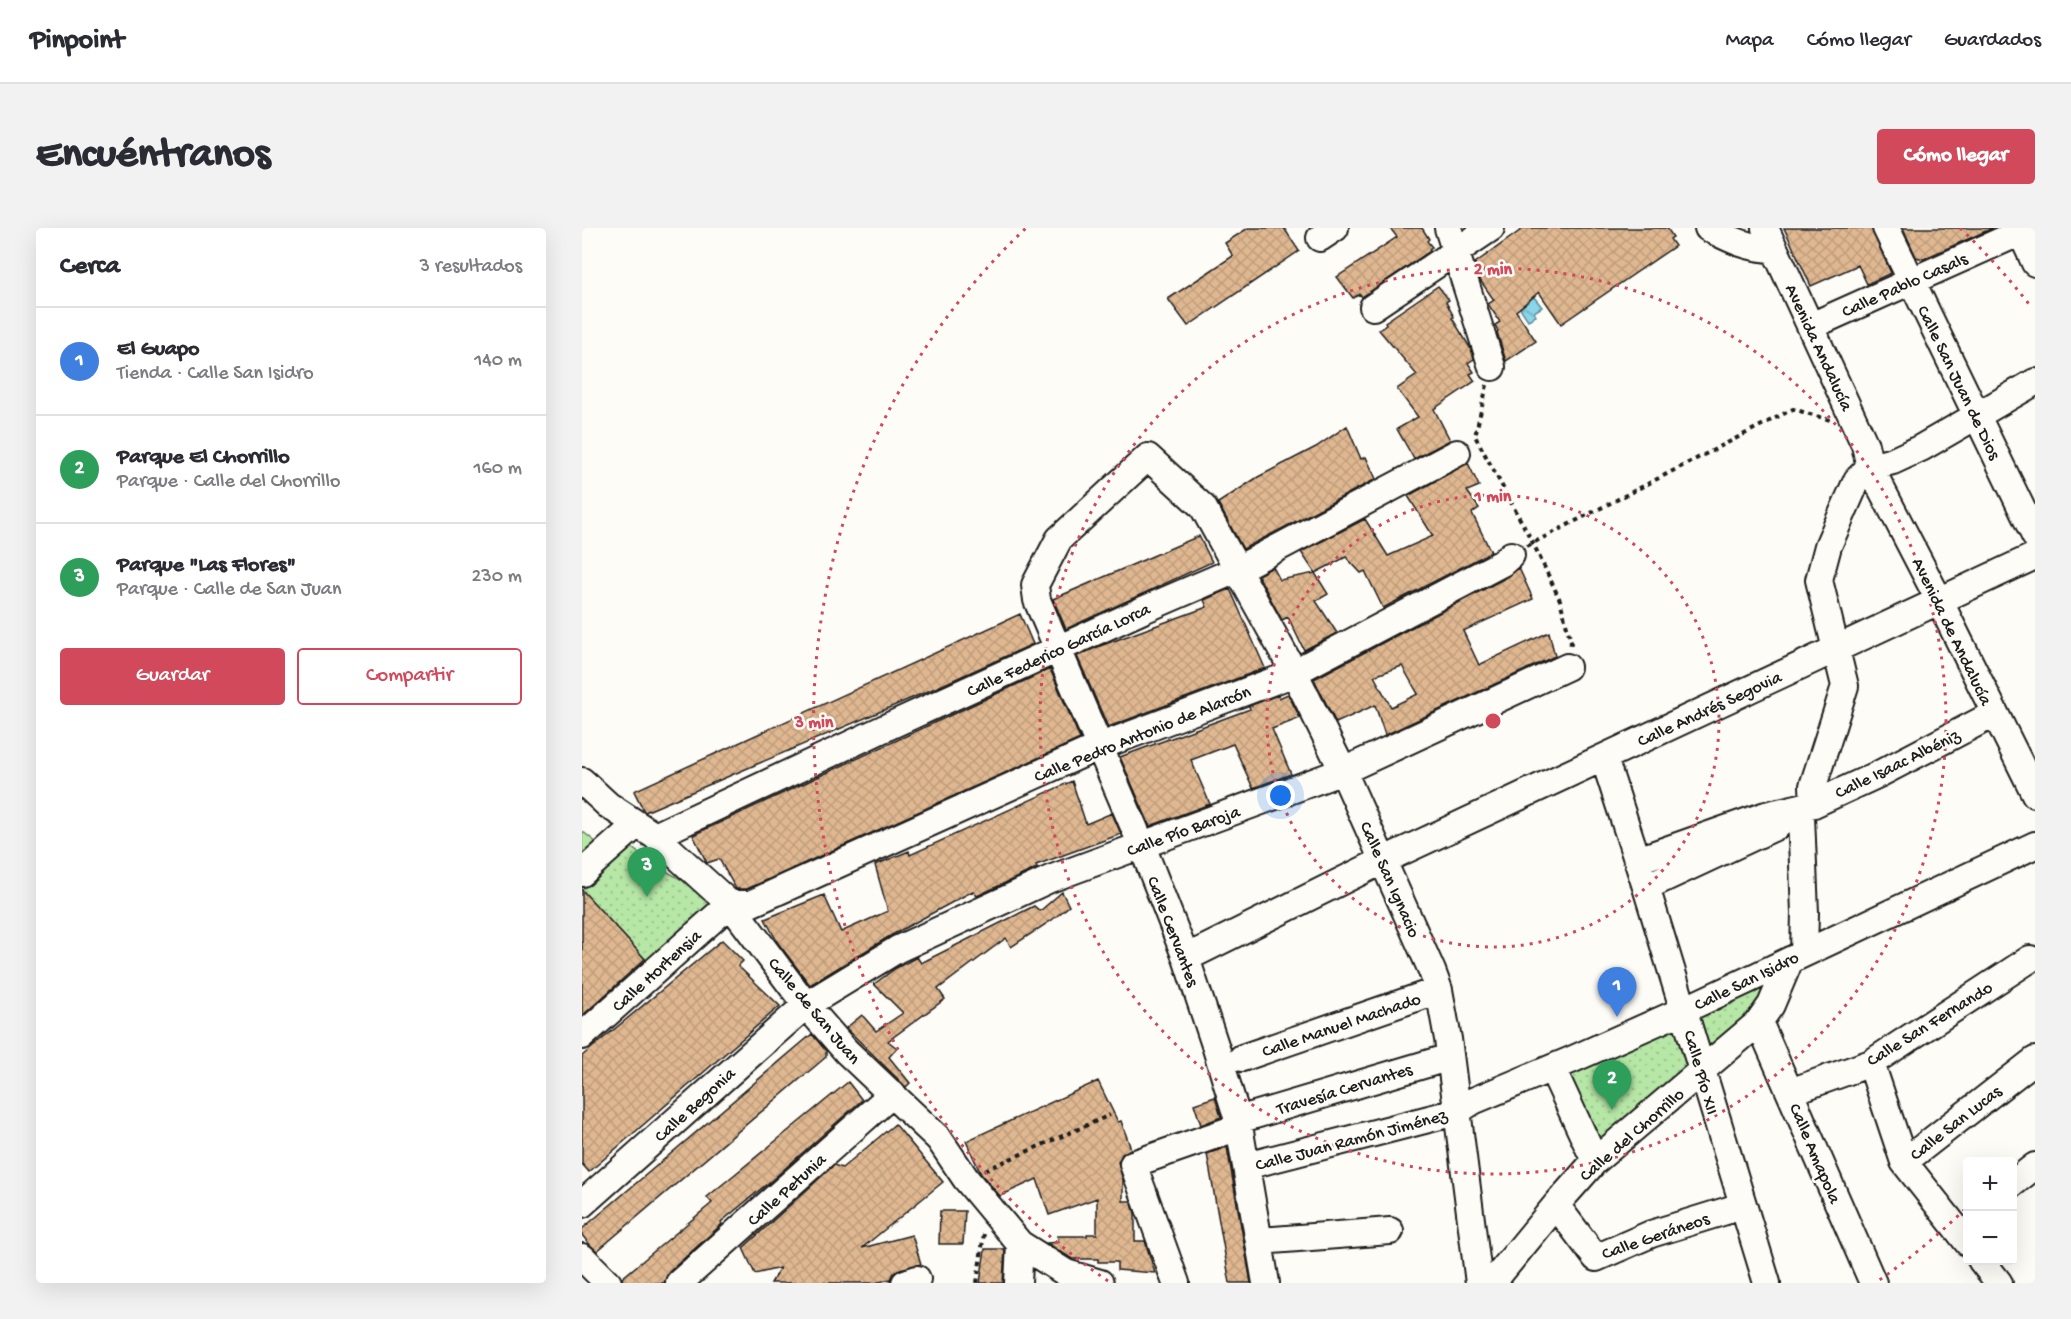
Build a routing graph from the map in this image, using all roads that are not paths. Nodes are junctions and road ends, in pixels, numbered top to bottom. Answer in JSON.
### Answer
{"nodes":[{"id":1,"x":1491,"y":228,"type":"edge"},
{"id":2,"x":1708,"y":228,"type":"edge"},
{"id":3,"x":1886,"y":228,"type":"edge"},
{"id":4,"x":2023,"y":230,"type":"edge"},
{"id":5,"x":1769,"y":238,"type":"edge"},
{"id":6,"x":1452,"y":240,"type":"edge"},
{"id":7,"x":2035,"y":263,"type":"edge"},
{"id":8,"x":1911,"y":280,"type":"junction"},
{"id":9,"x":1373,"y":307,"type":"dead end"},
{"id":10,"x":1811,"y":326,"type":"junction"},
{"id":11,"x":1492,"y":367,"type":"road end"},
{"id":12,"x":2035,"y":382,"type":"edge"},
{"id":13,"x":1977,"y":415,"type":"junction"},
{"id":14,"x":1457,"y":453,"type":"dead end"},
{"id":15,"x":1870,"y":467,"type":"junction"},
{"id":16,"x":2035,"y":536,"type":"edge"},
{"id":17,"x":1510,"y":555,"type":"road end"},
{"id":18,"x":2035,"y":556,"type":"edge"},
{"id":19,"x":1236,"y":570,"type":"junction"},
{"id":20,"x":1038,"y":600,"type":"joint"},
{"id":21,"x":1939,"y":600,"type":"junction"},
{"id":22,"x":1836,"y":648,"type":"junction"},
{"id":23,"x":1058,"y":649,"type":"junction"},
{"id":24,"x":1567,"y":667,"type":"road end"},
{"id":25,"x":1294,"y":672,"type":"junction"},
{"id":26,"x":1994,"y":714,"type":"junction"},
{"id":27,"x":1098,"y":747,"type":"junction"},
{"id":28,"x":1604,"y":758,"type":"junction"},
{"id":29,"x":1343,"y":771,"type":"junction"},
{"id":30,"x":582,"y":781,"type":"edge"},
{"id":31,"x":2035,"y":794,"type":"edge"},
{"id":32,"x":1804,"y":809,"type":"junction"},
{"id":33,"x":646,"y":830,"type":"junction"},
{"id":34,"x":2035,"y":845,"type":"edge"},
{"id":35,"x":1142,"y":846,"type":"junction"},
{"id":36,"x":1384,"y":860,"type":"junction"},
{"id":37,"x":1638,"y":860,"type":"junction"},
{"id":38,"x":582,"y":873,"type":"edge"},
{"id":39,"x":1646,"y":887,"type":"junction"},
{"id":40,"x":730,"y":904,"type":"junction"},
{"id":41,"x":1797,"y":956,"type":"junction"},
{"id":42,"x":1186,"y":958,"type":"junction"},
{"id":43,"x":2030,"y":959,"type":"dead end"},
{"id":44,"x":1439,"y":990,"type":"junction"},
{"id":45,"x":806,"y":1005,"type":"junction"},
{"id":46,"x":1684,"y":1010,"type":"junction"},
{"id":47,"x":1759,"y":1022,"type":"junction"},
{"id":48,"x":582,"y":1036,"type":"edge"},
{"id":49,"x":1450,"y":1057,"type":"junction"},
{"id":50,"x":1242,"y":1058,"type":"dead end"},
{"id":51,"x":2035,"y":1060,"type":"edge"},
{"id":52,"x":1871,"y":1062,"type":"junction"},
{"id":53,"x":1552,"y":1068,"type":"junction"},
{"id":54,"x":1702,"y":1071,"type":"junction"},
{"id":55,"x":1790,"y":1092,"type":"junction"},
{"id":56,"x":892,"y":1094,"type":"junction"},
{"id":57,"x":1456,"y":1112,"type":"junction"},
{"id":58,"x":1239,"y":1123,"type":"junction"},
{"id":59,"x":1595,"y":1161,"type":"junction"},
{"id":60,"x":1904,"y":1161,"type":"junction"},
{"id":61,"x":1246,"y":1166,"type":"junction"},
{"id":62,"x":2035,"y":1166,"type":"edge"},
{"id":63,"x":2017,"y":1181,"type":"edge"},
{"id":64,"x":582,"y":1204,"type":"edge"},
{"id":65,"x":1556,"y":1205,"type":"junction"},
{"id":66,"x":1742,"y":1206,"type":"junction"},
{"id":67,"x":1963,"y":1229,"type":"edge"},
{"id":68,"x":1390,"y":1231,"type":"dead end"},
{"id":69,"x":1259,"y":1241,"type":"junction"},
{"id":70,"x":1020,"y":1244,"type":"junction"},
{"id":71,"x":582,"y":1257,"type":"edge"},
{"id":72,"x":1985,"y":1265,"type":"edge"},
{"id":73,"x":1760,"y":1281,"type":"edge"},
{"id":74,"x":608,"y":1283,"type":"edge"},
{"id":75,"x":679,"y":1283,"type":"edge"},
{"id":76,"x":1018,"y":1283,"type":"edge"},
{"id":77,"x":1101,"y":1283,"type":"edge"},
{"id":78,"x":1176,"y":1283,"type":"edge"},
{"id":79,"x":1266,"y":1283,"type":"edge"},
{"id":80,"x":1479,"y":1283,"type":"edge"},
{"id":81,"x":1492,"y":1283,"type":"edge"},
{"id":82,"x":1873,"y":1283,"type":"edge"},
{"id":83,"x":1999,"y":1283,"type":"edge"}],
"edges":[{"from":1,"to":6,"type":"street"},
{"from":2,"to":5,"type":"street"},
{"from":3,"to":8,"type":"street","name":"Calle San Juan de Dios"},
{"from":4,"to":7,"type":"street"},
{"from":4,"to":8,"type":"street","name":"Calle Pablo Casals"},
{"from":5,"to":10,"type":"street","name":"Avenida Andalucía"},
{"from":6,"to":9,"type":"street"},
{"from":6,"to":11,"type":"street"},
{"from":8,"to":10,"type":"street","name":"Calle Pablo Casals"},
{"from":8,"to":13,"type":"street","name":"Calle San Juan de Dios"},
{"from":10,"to":15,"type":"street","name":"Avenida Andalucía"},
{"from":12,"to":13,"type":"street"},
{"from":13,"to":15,"type":"street"},
{"from":13,"to":16,"type":"street","name":"Calle San Juan de Dios"},
{"from":14,"to":19,"type":"street","name":"Calle Federico García Lorca"},
{"from":15,"to":21,"type":"street","name":"Avenida de Andalucía"},
{"from":15,"to":22,"type":"street","name":"Calle del Chorrillo"},
{"from":17,"to":25,"type":"street","name":"Calle Pedro Antonio de Alarcón"},
{"from":18,"to":21,"type":"street","name":"Calle Andrés Segovia"},
{"from":19,"to":20,"type":"street","name":"Calle San Ignacio"},
{"from":19,"to":23,"type":"street","name":"Calle Federico García Lorca"},
{"from":19,"to":25,"type":"street","name":"Calle San Ignacio"},
{"from":20,"to":23,"type":"street","name":"Calle Cervantes"},
{"from":21,"to":22,"type":"street","name":"Calle Andrés Segovia"},
{"from":21,"to":26,"type":"street","name":"Avenida de Andalucía"},
{"from":22,"to":28,"type":"street","name":"Calle Andrés Segovia"},
{"from":22,"to":32,"type":"street","name":"Calle del Chorrillo"},
{"from":23,"to":27,"type":"street","name":"Calle Cervantes"},
{"from":23,"to":33,"type":"street","name":"Calle Federico García Lorca"},
{"from":24,"to":29,"type":"street","name":"Calle Pío Baroja"},
{"from":25,"to":27,"type":"street","name":"Calle Pedro Antonio de Alarcón"},
{"from":25,"to":29,"type":"street","name":"Calle San Ignacio"},
{"from":26,"to":31,"type":"street","name":"Avenida de Andalucía"},
{"from":26,"to":32,"type":"street","name":"Calle Isaac Albéniz"},
{"from":27,"to":35,"type":"street","name":"Calle Cervantes"},
{"from":27,"to":40,"type":"street","name":"Calle Pedro Antonio de Alarcón"},
{"from":28,"to":36,"type":"street","name":"Calle Andrés Segovia"},
{"from":28,"to":37,"type":"street","name":"Calle Pío XII"},
{"from":29,"to":35,"type":"street","name":"Calle Pío Baroja"},
{"from":29,"to":36,"type":"street","name":"Calle San Ignacio"},
{"from":30,"to":33,"type":"street","name":"Calle de San Juan"},
{"from":32,"to":37,"type":"street","name":"Calle Isaac Albéniz"},
{"from":32,"to":39,"type":"street","name":"Calle Isaac Albéniz"},
{"from":32,"to":41,"type":"street","name":"Calle del Chorrillo"},
{"from":33,"to":38,"type":"street","name":"Calle Federico García Lorca"},
{"from":33,"to":40,"type":"street","name":"Calle de San Juan"},
{"from":34,"to":41,"type":"street","name":"Calle San Isidro"},
{"from":35,"to":42,"type":"street","name":"Calle Cervantes"},
{"from":35,"to":45,"type":"street","name":"Calle Pío Baroja"},
{"from":36,"to":42,"type":"street","name":"Calle Andrés Segovia"},
{"from":36,"to":44,"type":"street","name":"Calle San Ignacio"},
{"from":37,"to":39,"type":"street","name":"Calle Pío XII"},
{"from":39,"to":46,"type":"street","name":"Calle Pío XII"},
{"from":40,"to":45,"type":"street","name":"Calle de San Juan"},
{"from":40,"to":48,"type":"street","name":"Calle Hortensia"},
{"from":41,"to":46,"type":"street","name":"Calle San Isidro"},
{"from":41,"to":47,"type":"street","name":"Calle del Chorrillo"},
{"from":42,"to":58,"type":"street","name":"Calle Cervantes"},
{"from":43,"to":52,"type":"street","name":"Calle San Fernando"},
{"from":44,"to":49,"type":"street","name":"Calle San Ignacio"},
{"from":44,"to":50,"type":"street","name":"Calle Manuel Machado"},
{"from":45,"to":56,"type":"street","name":"Calle de San Juan"},
{"from":45,"to":64,"type":"street","name":"Calle Begonia"},
{"from":46,"to":53,"type":"street","name":"Calle San Isidro"},
{"from":46,"to":54,"type":"street","name":"Calle Pío XII"},
{"from":47,"to":54,"type":"street","name":"Calle del Chorrillo"},
{"from":47,"to":55,"type":"street","name":"Calle Amapola"},
{"from":49,"to":57,"type":"street","name":"Calle San Ignacio"},
{"from":49,"to":58,"type":"street","name":"Travesía Cervantes"},
{"from":51,"to":60,"type":"street","name":"Calle San Lucas"},
{"from":52,"to":55,"type":"street","name":"Calle San Fernando"},
{"from":52,"to":60,"type":"street"},
{"from":53,"to":57,"type":"street","name":"Calle San Isidro"},
{"from":53,"to":59,"type":"street"},
{"from":54,"to":59,"type":"street","name":"Calle del Chorrillo"},
{"from":54,"to":66,"type":"street","name":"Calle Pío XII"},
{"from":55,"to":82,"type":"street","name":"Calle Amapola"},
{"from":56,"to":70,"type":"street","name":"Calle de San Juan"},
{"from":56,"to":75,"type":"street","name":"Calle Petunia"},
{"from":57,"to":61,"type":"street","name":"Calle Juan Ramón Jiménez"},
{"from":57,"to":80,"type":"street","name":"Calle San Ignacio"},
{"from":58,"to":61,"type":"street","name":"Calle Cervantes"},
{"from":58,"to":78,"type":"street","name":"Travesía Cervantes"},
{"from":59,"to":65,"type":"street","name":"Calle del Chorrillo"},
{"from":60,"to":67,"type":"street"},
{"from":61,"to":69,"type":"street","name":"Calle Cervantes"},
{"from":62,"to":63,"type":"street"},
{"from":65,"to":66,"type":"street","name":"Calle Geráneos"},
{"from":65,"to":81,"type":"street","name":"Calle del Chorrillo"},
{"from":66,"to":73,"type":"street","name":"Calle Pío XII"},
{"from":68,"to":69,"type":"street"},
{"from":69,"to":79,"type":"street","name":"Calle Cervantes"},
{"from":70,"to":76,"type":"street"},
{"from":70,"to":77,"type":"street","name":"Calle de San Juan"},
{"from":71,"to":74,"type":"street"},
{"from":72,"to":83,"type":"street"}]}
